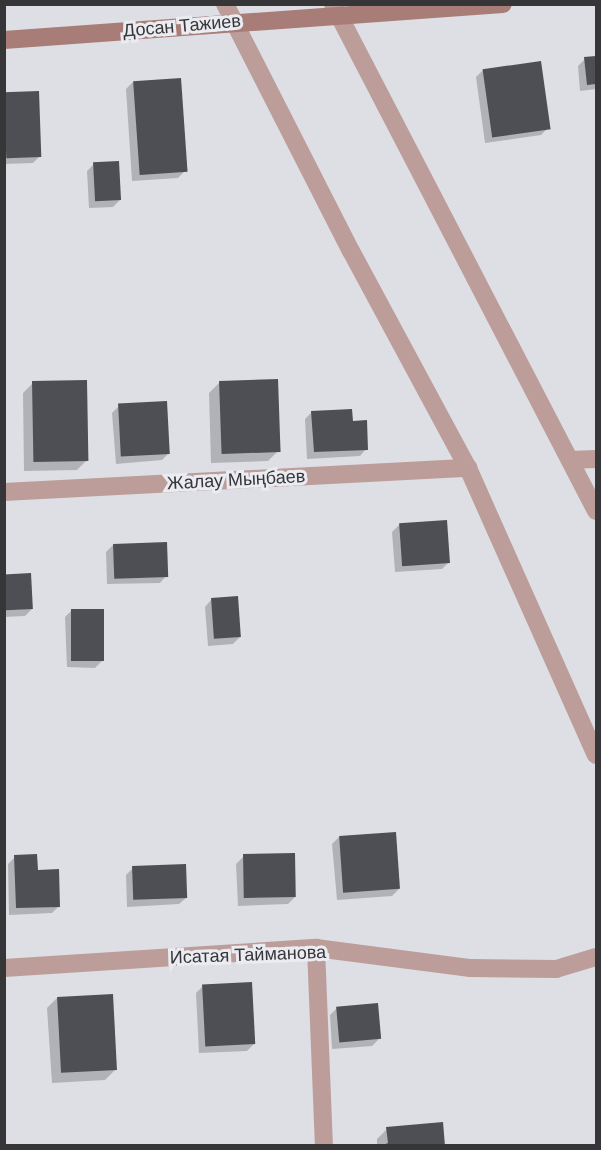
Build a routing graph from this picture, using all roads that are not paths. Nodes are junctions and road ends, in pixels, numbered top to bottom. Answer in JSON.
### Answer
{"nodes":[{"id":1,"x":225,"y":4,"type":"edge"},
{"id":2,"x":503,"y":4,"type":"edge"},
{"id":3,"x":335,"y":9,"type":"edge"},
{"id":4,"x":233,"y":22,"type":"junction"},
{"id":5,"x":4,"y":40,"type":"edge"},
{"id":6,"x":597,"y":459,"type":"edge"},
{"id":7,"x":570,"y":460,"type":"junction"},
{"id":8,"x":468,"y":468,"type":"junction"},
{"id":9,"x":4,"y":492,"type":"edge"},
{"id":10,"x":597,"y":511,"type":"edge"},
{"id":11,"x":597,"y":755,"type":"edge"},
{"id":12,"x":316,"y":948,"type":"junction"},
{"id":13,"x":597,"y":957,"type":"edge"},
{"id":14,"x":4,"y":968,"type":"edge"},
{"id":15,"x":324,"y":1146,"type":"edge"}],
"edges":[{"from":1,"to":4,"type":"street"},
{"from":2,"to":3,"type":"street","name":"Досан Тажиев"},
{"from":3,"to":4,"type":"street","name":"Досан Тажиев"},
{"from":3,"to":7,"type":"street"},
{"from":4,"to":5,"type":"street","name":"Досан Тажиев"},
{"from":4,"to":8,"type":"street"},
{"from":6,"to":7,"type":"street"},
{"from":7,"to":10,"type":"street"},
{"from":8,"to":9,"type":"street","name":"Жалау Мыңбаев"},
{"from":8,"to":11,"type":"street"},
{"from":12,"to":13,"type":"street","name":"Исатая Тайманова"},
{"from":12,"to":14,"type":"street","name":"Исатая Тайманова"},
{"from":12,"to":15,"type":"street"}]}
